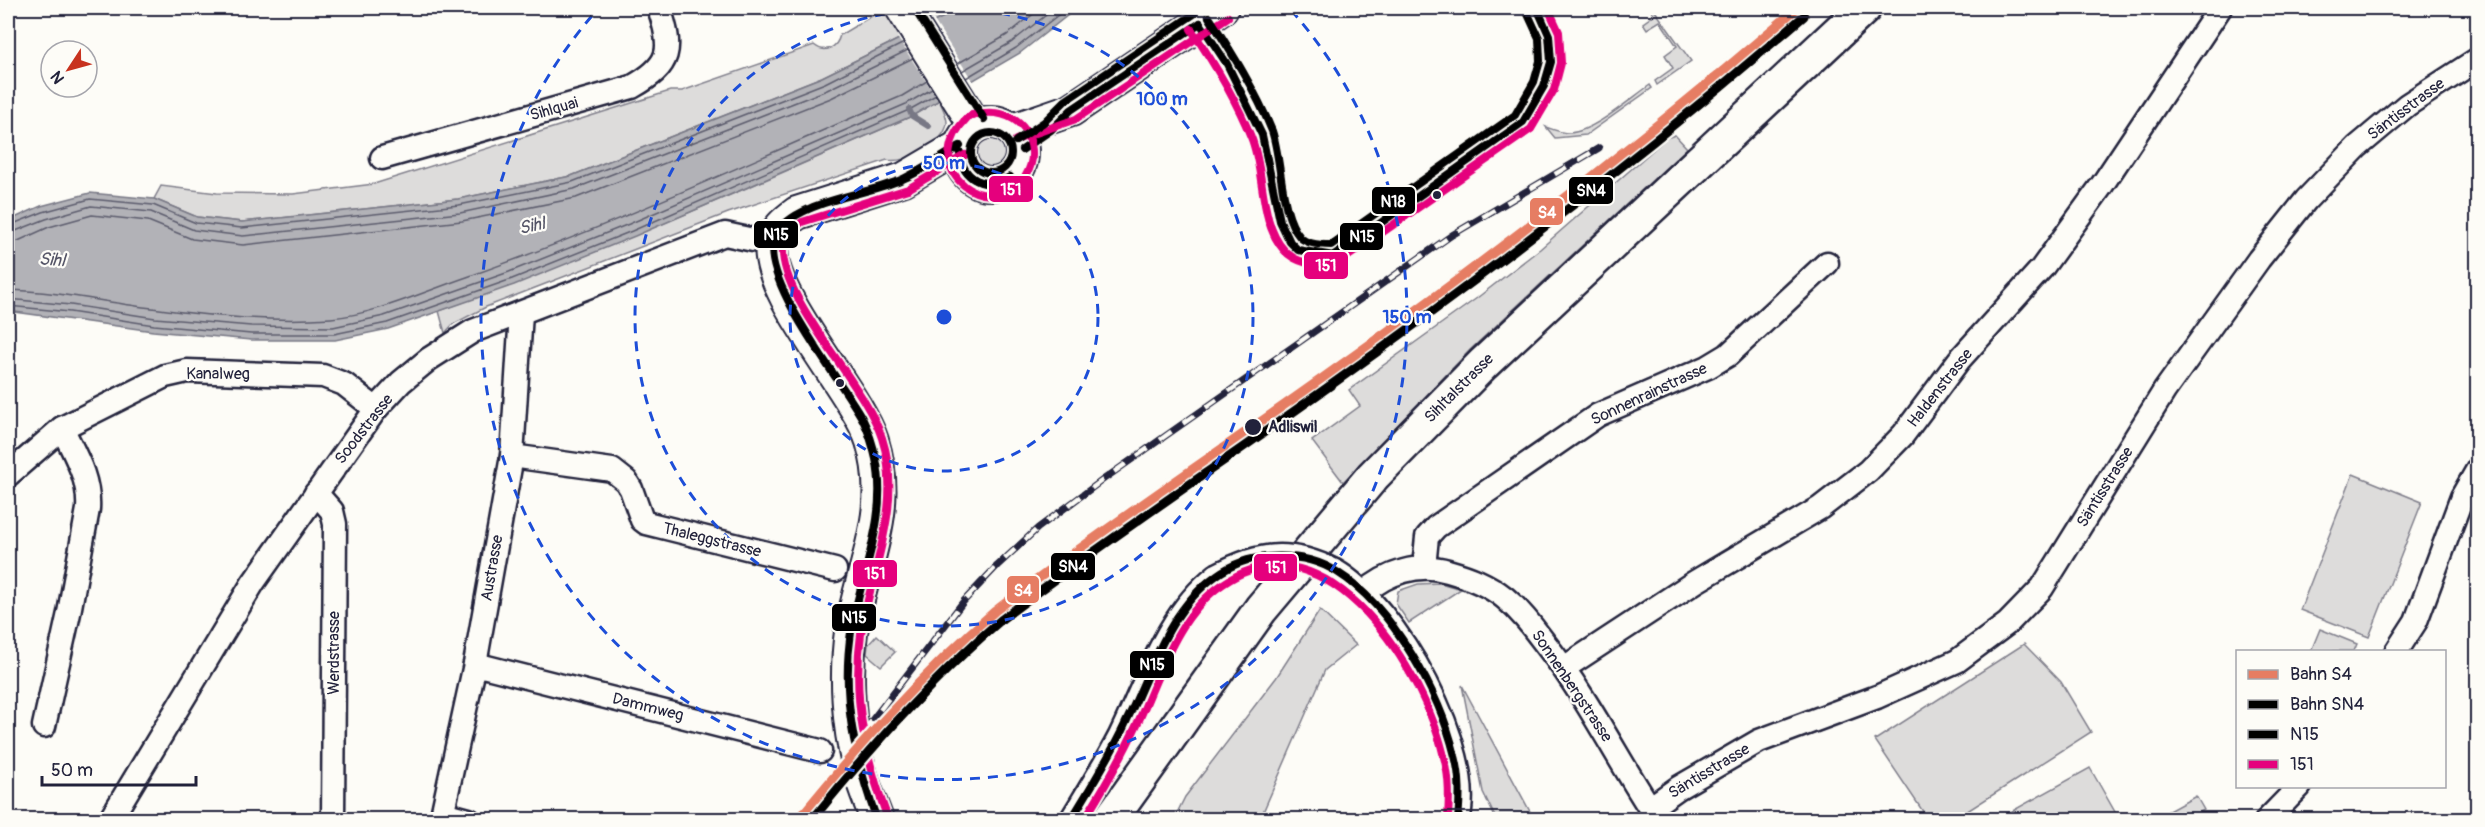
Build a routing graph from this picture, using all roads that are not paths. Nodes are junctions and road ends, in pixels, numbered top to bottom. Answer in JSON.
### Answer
{"nodes":[{"id":1,"x":659,"y":8,"type":"edge"},
{"id":2,"x":902,"y":8,"type":"edge"},
{"id":3,"x":1537,"y":8,"type":"edge"},
{"id":4,"x":1864,"y":8,"type":"edge"},
{"id":5,"x":2220,"y":8,"type":"edge"},
{"id":6,"x":1211,"y":15,"type":"edge"},
{"id":7,"x":2478,"y":59,"type":"edge"},
{"id":8,"x":1523,"y":122,"type":"dead end"},
{"id":9,"x":967,"y":138,"type":"junction"},
{"id":10,"x":1017,"y":140,"type":"junction"},
{"id":11,"x":382,"y":158,"type":"dead end"},
{"id":12,"x":772,"y":243,"type":"junction"},
{"id":13,"x":1334,"y":256,"type":"dead end"},
{"id":14,"x":1827,"y":263,"type":"dead end"},
{"id":15,"x":521,"y":313,"type":"junction"},
{"id":16,"x":376,"y":409,"type":"junction"},
{"id":17,"x":62,"y":428,"type":"junction"},
{"id":18,"x":512,"y":456,"type":"junction"},
{"id":19,"x":2478,"y":469,"type":"edge"},
{"id":20,"x":8,"y":474,"type":"edge"},
{"id":21,"x":316,"y":493,"type":"junction"},
{"id":22,"x":2470,"y":500,"type":"edge"},
{"id":23,"x":1424,"y":567,"type":"junction"},
{"id":24,"x":835,"y":570,"type":"dead end"},
{"id":25,"x":1364,"y":593,"type":"junction"},
{"id":26,"x":2397,"y":650,"type":"edge"},
{"id":27,"x":475,"y":664,"type":"junction"},
{"id":28,"x":1564,"y":668,"type":"junction"},
{"id":29,"x":44,"y":726,"type":"dead end"},
{"id":30,"x":820,"y":751,"type":"dead end"},
{"id":31,"x":2298,"y":788,"type":"edge"},
{"id":32,"x":1654,"y":814,"type":"edge"},
{"id":33,"x":442,"y":816,"type":"edge"},
{"id":34,"x":112,"y":819,"type":"edge"},
{"id":35,"x":333,"y":819,"type":"edge"},
{"id":36,"x":469,"y":819,"type":"edge"},
{"id":37,"x":877,"y":819,"type":"edge"},
{"id":38,"x":1071,"y":819,"type":"edge"},
{"id":39,"x":1110,"y":819,"type":"edge"},
{"id":40,"x":1458,"y":819,"type":"edge"},
{"id":41,"x":2267,"y":819,"type":"edge"}],
"edges":[{"from":1,"to":11,"type":"street","name":"Sihlquai"},
{"from":2,"to":9,"type":"street"},
{"from":3,"to":8,"type":"street"},
{"from":4,"to":39,"type":"main road","name":"Sihltalstrasse"},
{"from":5,"to":28,"type":"street","name":"Haldenstrasse"},
{"from":6,"to":10,"type":"street"},
{"from":6,"to":13,"type":"street"},
{"from":7,"to":32,"type":"street","name":"Säntisstrasse"},
{"from":9,"to":10,"type":"street"},
{"from":9,"to":10,"type":"street"},
{"from":9,"to":12,"type":"street"},
{"from":12,"to":15,"type":"street","name":"Soodstrasse"},
{"from":12,"to":37,"type":"street"},
{"from":14,"to":23,"type":"street","name":"Sonnenrainstrasse"},
{"from":15,"to":16,"type":"street","name":"Soodstrasse"},
{"from":15,"to":18,"type":"street","name":"Austrasse"},
{"from":16,"to":17,"type":"street","name":"Kanalweg"},
{"from":16,"to":21,"type":"street","name":"Soodstrasse"},
{"from":17,"to":20,"type":"street","name":"Kanalweg"},
{"from":17,"to":29,"type":"street"},
{"from":18,"to":24,"type":"street","name":"Thaleggstrasse"},
{"from":18,"to":27,"type":"street","name":"Austrasse"},
{"from":19,"to":22,"type":"street"},
{"from":21,"to":34,"type":"street","name":"Soodstrasse"},
{"from":21,"to":35,"type":"street","name":"Werdstrasse"},
{"from":22,"to":26,"type":"street"},
{"from":23,"to":25,"type":"street","name":"Sonnenbergstrasse"},
{"from":23,"to":28,"type":"street","name":"Sonnenbergstrasse"},
{"from":25,"to":38,"type":"street","bridge":true},
{"from":25,"to":40,"type":"street"},
{"from":27,"to":30,"type":"street","name":"Dammweg"},
{"from":27,"to":33,"type":"street","name":"Austrasse"},
{"from":28,"to":32,"type":"street","name":"Sonnenbergstrasse"},
{"from":31,"to":41,"type":"street"},
{"from":33,"to":36,"type":"street"}]}
